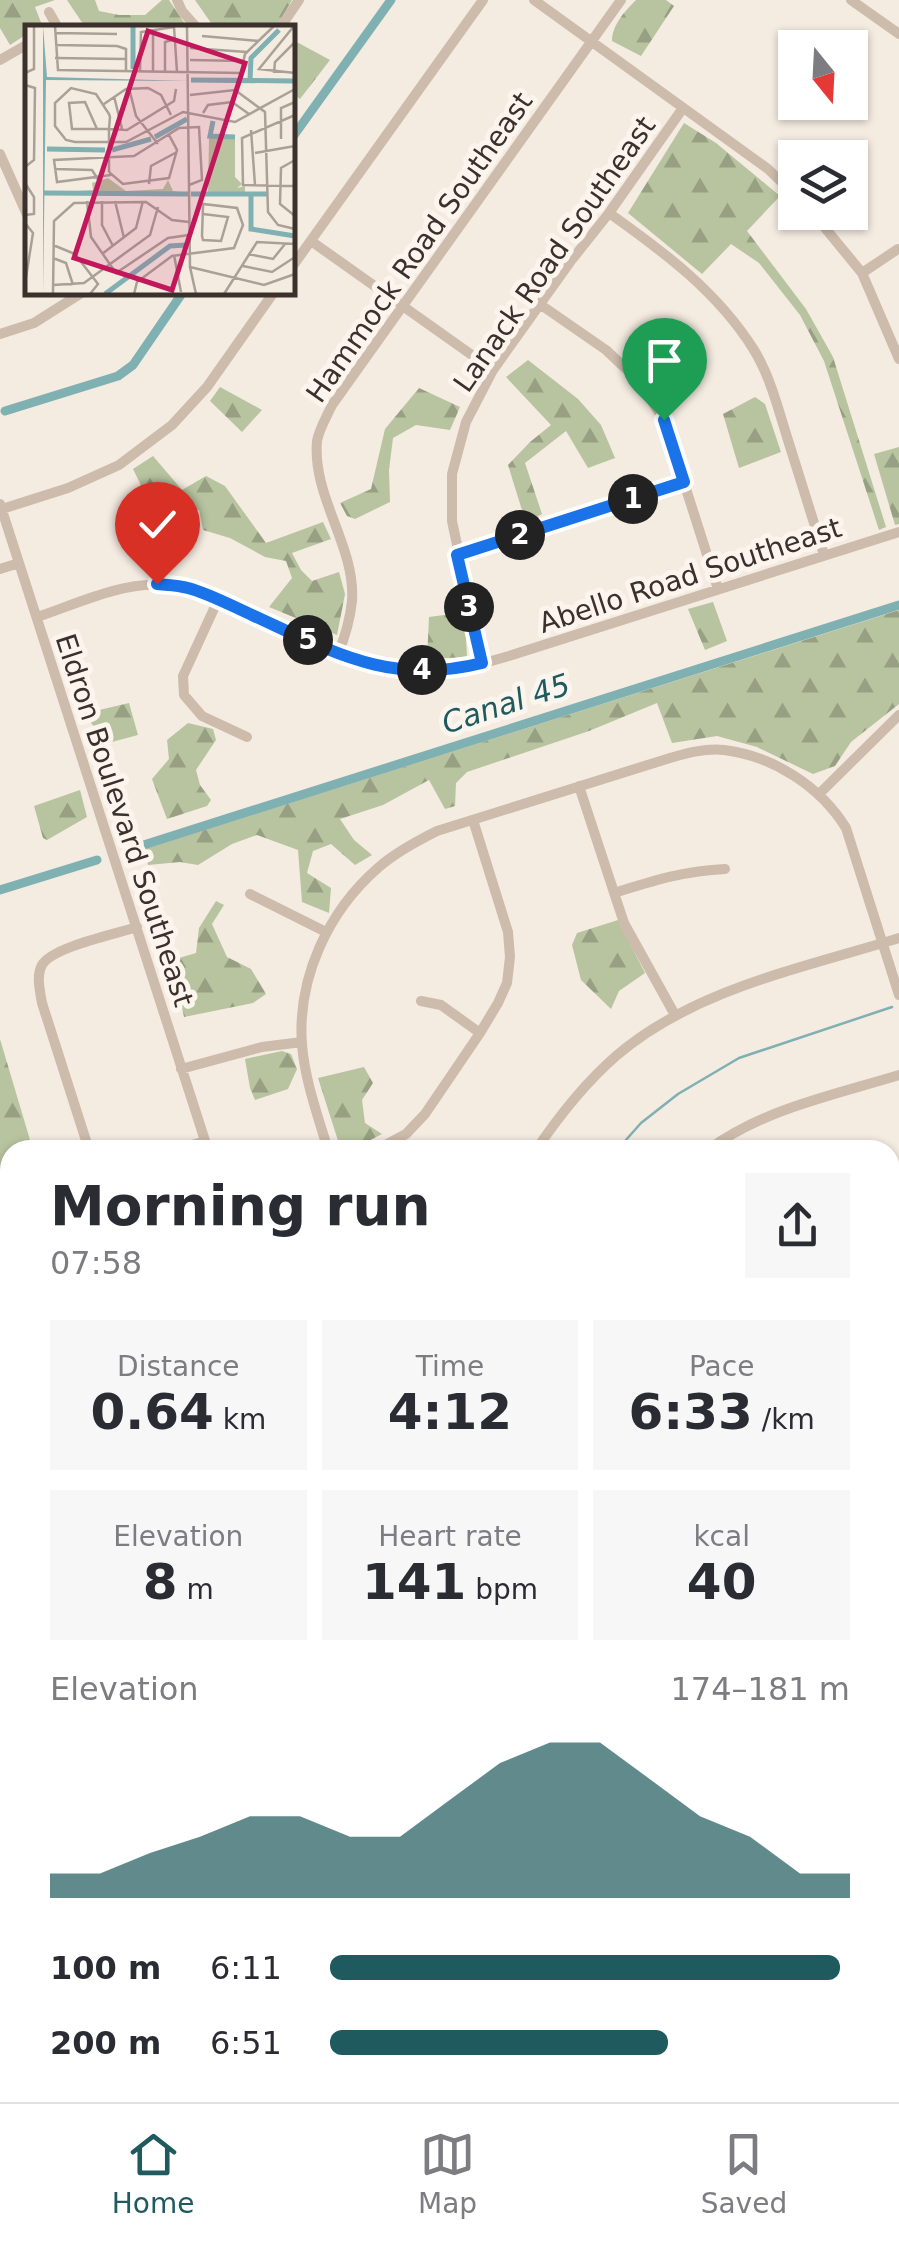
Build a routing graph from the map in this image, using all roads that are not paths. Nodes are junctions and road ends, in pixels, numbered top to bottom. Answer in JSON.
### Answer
{"nodes":[{"id":1,"x":176,"y":0,"type":"edge"},
{"id":2,"x":299,"y":0,"type":"edge"},
{"id":3,"x":483,"y":0,"type":"edge"},
{"id":4,"x":534,"y":0,"type":"edge"},
{"id":5,"x":620,"y":0,"type":"edge"},
{"id":6,"x":851,"y":0,"type":"edge"},
{"id":7,"x":49,"y":12,"type":"dead end"},
{"id":8,"x":56,"y":25,"type":"edge"},
{"id":9,"x":194,"y":25,"type":"edge"},
{"id":10,"x":282,"y":25,"type":"edge"},
{"id":11,"x":899,"y":34,"type":"edge"},
{"id":12,"x":592,"y":41,"type":"junction"},
{"id":13,"x":25,"y":46,"type":"edge"},
{"id":14,"x":0,"y":60,"type":"edge"},
{"id":15,"x":683,"y":108,"type":"junction"},
{"id":16,"x":0,"y":154,"type":"edge"},
{"id":17,"x":778,"y":179,"type":"edge"},
{"id":18,"x":25,"y":210,"type":"edge"},
{"id":19,"x":609,"y":213,"type":"junction"},
{"id":20,"x":827,"y":230,"type":"edge"},
{"id":21,"x":311,"y":241,"type":"junction"},
{"id":22,"x":898,"y":249,"type":"edge"},
{"id":23,"x":295,"y":263,"type":"edge"},
{"id":24,"x":862,"y":273,"type":"junction"},
{"id":25,"x":75,"y":295,"type":"edge"},
{"id":26,"x":272,"y":295,"type":"edge"},
{"id":27,"x":401,"y":306,"type":"junction"},
{"id":28,"x":541,"y":306,"type":"junction"},
{"id":29,"x":0,"y":334,"type":"edge"},
{"id":30,"x":899,"y":359,"type":"edge"},
{"id":31,"x":494,"y":370,"type":"junction"},
{"id":32,"x":684,"y":482,"type":"junction"},
{"id":33,"x":1,"y":506,"type":"edge"},
{"id":34,"x":899,"y":532,"type":"edge"},
{"id":35,"x":457,"y":555,"type":"junction"},
{"id":36,"x":824,"y":555,"type":"junction"},
{"id":37,"x":19,"y":563,"type":"junction"},
{"id":38,"x":0,"y":569,"type":"edge"},
{"id":39,"x":718,"y":589,"type":"junction"},
{"id":40,"x":218,"y":600,"type":"junction"},
{"id":41,"x":36,"y":618,"type":"junction"},
{"id":42,"x":338,"y":654,"type":"junction"},
{"id":43,"x":482,"y":663,"type":"junction"},
{"id":44,"x":899,"y":715,"type":"edge"},
{"id":45,"x":247,"y":737,"type":"dead end"},
{"id":46,"x":579,"y":786,"type":"junction"},
{"id":47,"x":819,"y":794,"type":"junction"},
{"id":48,"x":473,"y":820,"type":"junction"},
{"id":49,"x":724,"y":869,"type":"dead end"},
{"id":50,"x":614,"y":893,"type":"junction"},
{"id":51,"x":250,"y":894,"type":"dead end"},
{"id":52,"x":136,"y":927,"type":"junction"},
{"id":53,"x":326,"y":932,"type":"junction"},
{"id":54,"x":899,"y":938,"type":"edge"},
{"id":55,"x":882,"y":943,"type":"junction"},
{"id":56,"x":899,"y":994,"type":"edge"},
{"id":57,"x":421,"y":1001,"type":"dead end"},
{"id":58,"x":675,"y":1016,"type":"junction"},
{"id":59,"x":480,"y":1032,"type":"junction"},
{"id":60,"x":302,"y":1042,"type":"junction"},
{"id":61,"x":181,"y":1069,"type":"junction"},
{"id":62,"x":899,"y":1075,"type":"edge"},
{"id":63,"x":86,"y":1140,"type":"edge"},
{"id":64,"x":204,"y":1140,"type":"edge"},
{"id":65,"x":325,"y":1140,"type":"edge"},
{"id":66,"x":395,"y":1140,"type":"edge"},
{"id":67,"x":544,"y":1140,"type":"edge"},
{"id":68,"x":724,"y":1140,"type":"edge"}],
"edges":[{"from":1,"to":9,"type":"street"},
{"from":2,"to":10,"type":"street"},
{"from":3,"to":21,"type":"street"},
{"from":4,"to":12,"type":"street"},
{"from":5,"to":12,"type":"street","name":"Hammock Road Southeast"},
{"from":6,"to":11,"type":"street"},
{"from":7,"to":8,"type":"street"},
{"from":12,"to":15,"type":"street"},
{"from":12,"to":27,"type":"street","name":"Hammock Road Southeast"},
{"from":13,"to":14,"type":"street"},
{"from":15,"to":17,"type":"street"},
{"from":15,"to":19,"type":"street","name":"Lanack Road Southeast"},
{"from":16,"to":18,"type":"street"},
{"from":19,"to":28,"type":"street","name":"Lanack Road Southeast"},
{"from":19,"to":36,"type":"street"},
{"from":20,"to":24,"type":"street"},
{"from":21,"to":23,"type":"street"},
{"from":21,"to":27,"type":"street"},
{"from":22,"to":24,"type":"street"},
{"from":24,"to":30,"type":"street"},
{"from":25,"to":29,"type":"street"},
{"from":26,"to":33,"type":"street"},
{"from":27,"to":31,"type":"street"},
{"from":27,"to":42,"type":"street","name":"Hammock Road Southeast"},
{"from":28,"to":31,"type":"street","name":"Lanack Road Southeast"},
{"from":28,"to":32,"type":"street"},
{"from":31,"to":35,"type":"street","name":"Lanack Road Southeast"},
{"from":32,"to":35,"type":"street"},
{"from":32,"to":39,"type":"street"},
{"from":33,"to":37,"type":"street","name":"Eldron Boulevard Southeast"},
{"from":34,"to":36,"type":"street","name":"Abello Road Southeast"},
{"from":35,"to":43,"type":"street","name":"Lanack Road Southeast"},
{"from":36,"to":39,"type":"street","name":"Abello Road Southeast"},
{"from":37,"to":38,"type":"street"},
{"from":37,"to":41,"type":"street","name":"Eldron Boulevard Southeast"},
{"from":39,"to":43,"type":"street","name":"Abello Road Southeast"},
{"from":40,"to":41,"type":"street","name":"Abello Road Southeast"},
{"from":40,"to":42,"type":"street","name":"Abello Road Southeast"},
{"from":40,"to":45,"type":"street"},
{"from":41,"to":52,"type":"street","name":"Eldron Boulevard Southeast"},
{"from":42,"to":43,"type":"street","name":"Abello Road Southeast"},
{"from":44,"to":47,"type":"street"},
{"from":46,"to":47,"type":"street"},
{"from":46,"to":48,"type":"street"},
{"from":46,"to":50,"type":"street"},
{"from":47,"to":55,"type":"street"},
{"from":48,"to":53,"type":"street"},
{"from":48,"to":59,"type":"street"},
{"from":49,"to":50,"type":"street"},
{"from":50,"to":58,"type":"street"},
{"from":51,"to":53,"type":"street"},
{"from":52,"to":61,"type":"street","name":"Eldron Boulevard Southeast"},
{"from":52,"to":63,"type":"street"},
{"from":53,"to":60,"type":"street"},
{"from":54,"to":55,"type":"street"},
{"from":55,"to":56,"type":"street"},
{"from":55,"to":58,"type":"street"},
{"from":57,"to":59,"type":"street"},
{"from":58,"to":67,"type":"street"},
{"from":59,"to":66,"type":"street"},
{"from":60,"to":61,"type":"street"},
{"from":60,"to":65,"type":"street"},
{"from":61,"to":64,"type":"street","name":"Eldron Boulevard Southeast"},
{"from":62,"to":68,"type":"street"}]}
